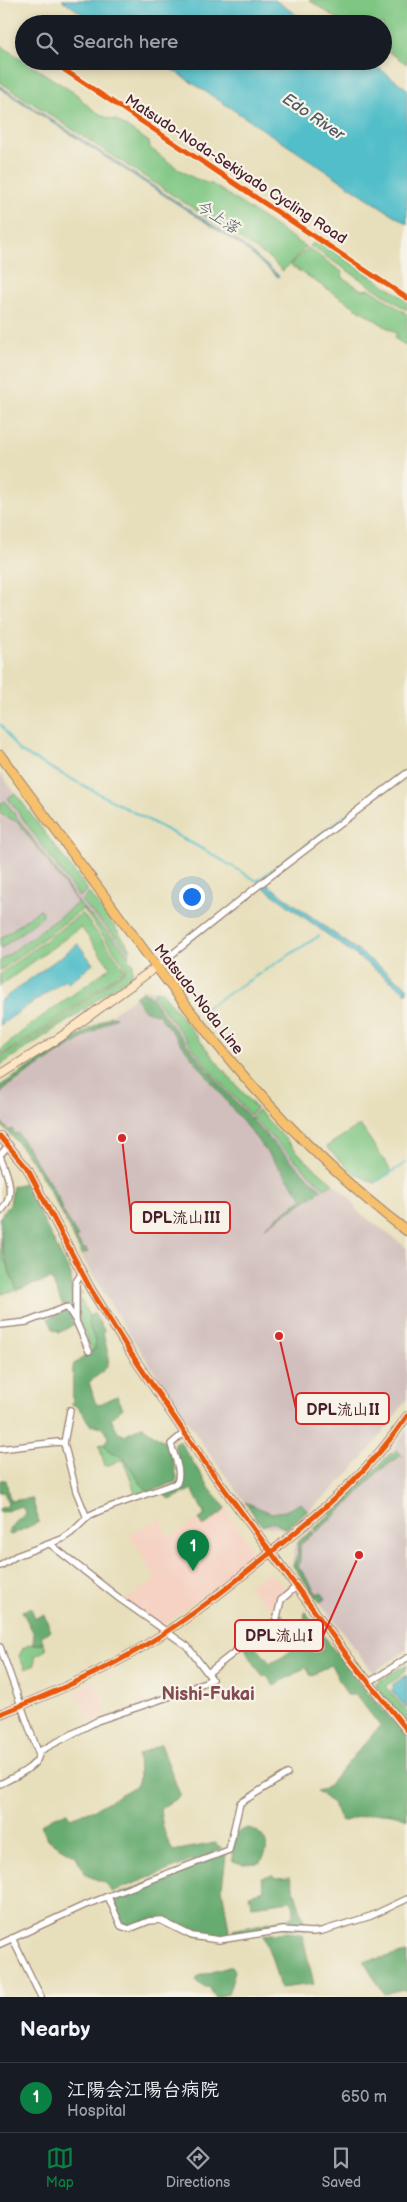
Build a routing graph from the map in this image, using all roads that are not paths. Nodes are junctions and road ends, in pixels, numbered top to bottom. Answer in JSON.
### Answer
{"nodes":[{"id":1,"x":0,"y":755,"type":"edge"},
{"id":2,"x":407,"y":773,"type":"edge"},
{"id":3,"x":156,"y":967,"type":"junction"},
{"id":4,"x":0,"y":1075,"type":"edge"},
{"id":5,"x":0,"y":1136,"type":"edge"},
{"id":6,"x":9,"y":1145,"type":"junction"},
{"id":7,"x":0,"y":1156,"type":"edge"},
{"id":8,"x":0,"y":1212,"type":"edge"},
{"id":9,"x":407,"y":1231,"type":"edge"},
{"id":10,"x":81,"y":1274,"type":"junction"},
{"id":11,"x":76,"y":1320,"type":"junction"},
{"id":12,"x":0,"y":1324,"type":"edge"},
{"id":13,"x":89,"y":1351,"type":"dead end"},
{"id":14,"x":70,"y":1410,"type":"dead end"},
{"id":15,"x":407,"y":1416,"type":"edge"},
{"id":16,"x":184,"y":1433,"type":"junction"},
{"id":17,"x":64,"y":1443,"type":"junction"},
{"id":18,"x":0,"y":1449,"type":"edge"},
{"id":19,"x":87,"y":1518,"type":"junction"},
{"id":20,"x":50,"y":1544,"type":"junction"},
{"id":21,"x":272,"y":1552,"type":"junction"},
{"id":22,"x":0,"y":1566,"type":"edge"},
{"id":23,"x":297,"y":1586,"type":"junction"},
{"id":24,"x":167,"y":1632,"type":"junction"},
{"id":25,"x":0,"y":1647,"type":"edge"},
{"id":26,"x":407,"y":1658,"type":"edge"},
{"id":27,"x":208,"y":1673,"type":"junction"},
{"id":28,"x":368,"y":1683,"type":"junction"},
{"id":29,"x":21,"y":1706,"type":"junction"},
{"id":30,"x":0,"y":1714,"type":"edge"},
{"id":31,"x":407,"y":1730,"type":"edge"},
{"id":32,"x":38,"y":1752,"type":"junction"},
{"id":33,"x":286,"y":1774,"type":"dead end"},
{"id":34,"x":0,"y":1784,"type":"edge"},
{"id":35,"x":106,"y":1897,"type":"junction"},
{"id":36,"x":407,"y":1899,"type":"edge"},
{"id":37,"x":12,"y":1938,"type":"junction"},
{"id":38,"x":0,"y":1944,"type":"edge"},
{"id":39,"x":42,"y":1997,"type":"edge"}],
"edges":[{"from":1,"to":3,"type":"main road","name":"Matsudo-Noda Line"},
{"from":2,"to":3,"type":"street"},
{"from":3,"to":4,"type":"street"},
{"from":3,"to":9,"type":"main road","name":"Matsudo-Noda Line"},
{"from":5,"to":6,"type":"street"},
{"from":6,"to":7,"type":"street"},
{"from":6,"to":10,"type":"street"},
{"from":7,"to":8,"type":"street"},
{"from":10,"to":11,"type":"street"},
{"from":10,"to":16,"type":"street"},
{"from":11,"to":12,"type":"street"},
{"from":11,"to":13,"type":"street"},
{"from":14,"to":17,"type":"street"},
{"from":15,"to":21,"type":"street"},
{"from":16,"to":19,"type":"street"},
{"from":16,"to":21,"type":"street"},
{"from":17,"to":18,"type":"street"},
{"from":17,"to":19,"type":"street"},
{"from":19,"to":20,"type":"street"},
{"from":20,"to":22,"type":"street"},
{"from":20,"to":24,"type":"street"},
{"from":21,"to":23,"type":"street"},
{"from":21,"to":24,"type":"street"},
{"from":23,"to":27,"type":"street"},
{"from":23,"to":28,"type":"street"},
{"from":24,"to":27,"type":"street"},
{"from":24,"to":29,"type":"street"},
{"from":25,"to":29,"type":"street"},
{"from":26,"to":28,"type":"street"},
{"from":27,"to":32,"type":"street"},
{"from":28,"to":31,"type":"street"},
{"from":29,"to":30,"type":"street"},
{"from":29,"to":32,"type":"street"},
{"from":32,"to":34,"type":"street"},
{"from":33,"to":35,"type":"street"},
{"from":35,"to":36,"type":"street"},
{"from":35,"to":37,"type":"street"},
{"from":37,"to":38,"type":"street"},
{"from":37,"to":39,"type":"street"}]}
